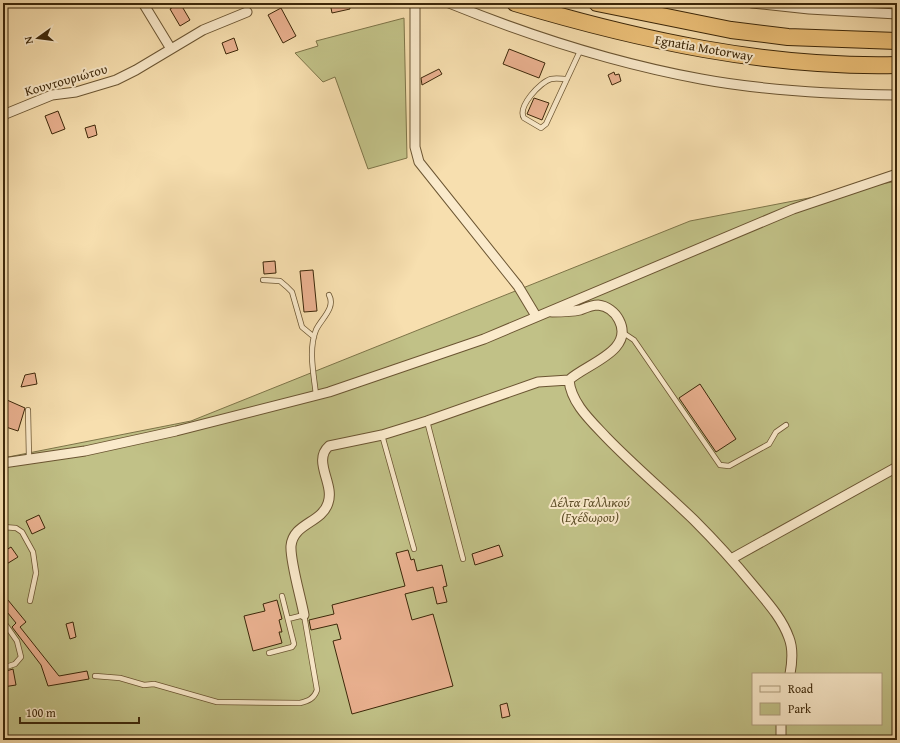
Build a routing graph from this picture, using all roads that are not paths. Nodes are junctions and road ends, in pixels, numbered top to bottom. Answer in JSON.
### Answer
{"nodes":[{"id":1,"x":143,"y":3,"type":"edge"},
{"id":2,"x":415,"y":3,"type":"edge"},
{"id":3,"x":449,"y":3,"type":"edge"},
{"id":4,"x":515,"y":3,"type":"edge"},
{"id":5,"x":597,"y":3,"type":"edge"},
{"id":6,"x":752,"y":3,"type":"edge"},
{"id":7,"x":246,"y":12,"type":"dead end"},
{"id":8,"x":897,"y":14,"type":"edge"},
{"id":9,"x":897,"y":41,"type":"edge"},
{"id":10,"x":171,"y":49,"type":"junction"},
{"id":11,"x":580,"y":51,"type":"junction"},
{"id":12,"x":897,"y":65,"type":"edge"},
{"id":13,"x":567,"y":80,"type":"junction"},
{"id":14,"x":897,"y":95,"type":"edge"},
{"id":15,"x":3,"y":115,"type":"edge"},
{"id":16,"x":897,"y":174,"type":"edge"},
{"id":17,"x":263,"y":280,"type":"dead end"},
{"id":18,"x":329,"y":295,"type":"dead end"},
{"id":19,"x":547,"y":312,"type":"junction"},
{"id":20,"x":536,"y":316,"type":"junction"},
{"id":21,"x":622,"y":332,"type":"junction"},
{"id":22,"x":314,"y":337,"type":"junction"},
{"id":23,"x":569,"y":380,"type":"junction"},
{"id":24,"x":316,"y":395,"type":"junction"},
{"id":25,"x":28,"y":410,"type":"dead end"},
{"id":26,"x":427,"y":421,"type":"junction"},
{"id":27,"x":786,"y":425,"type":"dead end"},
{"id":28,"x":382,"y":435,"type":"junction"},
{"id":29,"x":29,"y":459,"type":"junction"},
{"id":30,"x":3,"y":463,"type":"edge"},
{"id":31,"x":897,"y":467,"type":"edge"},
{"id":32,"x":3,"y":527,"type":"edge"},
{"id":33,"x":414,"y":549,"type":"dead end"},
{"id":34,"x":463,"y":559,"type":"dead end"},
{"id":35,"x":731,"y":559,"type":"junction"},
{"id":36,"x":282,"y":596,"type":"dead end"},
{"id":37,"x":30,"y":601,"type":"dead end"},
{"id":38,"x":304,"y":615,"type":"junction"},
{"id":39,"x":288,"y":619,"type":"junction"},
{"id":40,"x":3,"y":621,"type":"edge"},
{"id":41,"x":269,"y":653,"type":"dead end"},
{"id":42,"x":3,"y":668,"type":"edge"},
{"id":43,"x":790,"y":673,"type":"edge"},
{"id":44,"x":95,"y":676,"type":"dead end"},
{"id":45,"x":781,"y":725,"type":"edge"},
{"id":46,"x":781,"y":740,"type":"edge"}],
"edges":[{"from":1,"to":10,"type":"street"},
{"from":2,"to":20,"type":"street"},
{"from":3,"to":11,"type":"street"},
{"from":4,"to":12,"type":"highway","name":"Egnatia Motorway"},
{"from":5,"to":9,"type":"highway","name":"Egnatia Motorway"},
{"from":6,"to":8,"type":"street"},
{"from":7,"to":10,"type":"street","name":"Κουντουριώτου"},
{"from":10,"to":15,"type":"street","name":"Κουντουριώτου"},
{"from":11,"to":13,"type":"lane"},
{"from":11,"to":14,"type":"street"},
{"from":13,"to":13,"type":"lane"},
{"from":16,"to":19,"type":"street"},
{"from":17,"to":22,"type":"lane"},
{"from":18,"to":22,"type":"lane"},
{"from":19,"to":20,"type":"street"},
{"from":19,"to":21,"type":"street"},
{"from":20,"to":24,"type":"street"},
{"from":21,"to":23,"type":"street"},
{"from":21,"to":27,"type":"lane"},
{"from":22,"to":24,"type":"lane"},
{"from":23,"to":26,"type":"street"},
{"from":23,"to":35,"type":"street"},
{"from":24,"to":29,"type":"street"},
{"from":25,"to":29,"type":"lane"},
{"from":26,"to":28,"type":"street"},
{"from":26,"to":34,"type":"lane"},
{"from":28,"to":33,"type":"lane"},
{"from":28,"to":38,"type":"street"},
{"from":29,"to":30,"type":"street"},
{"from":31,"to":35,"type":"street"},
{"from":32,"to":37,"type":"lane"},
{"from":35,"to":43,"type":"street"},
{"from":36,"to":39,"type":"lane"},
{"from":38,"to":39,"type":"lane"},
{"from":38,"to":44,"type":"lane"},
{"from":39,"to":41,"type":"lane"},
{"from":40,"to":42,"type":"lane"},
{"from":45,"to":46,"type":"street"}]}
